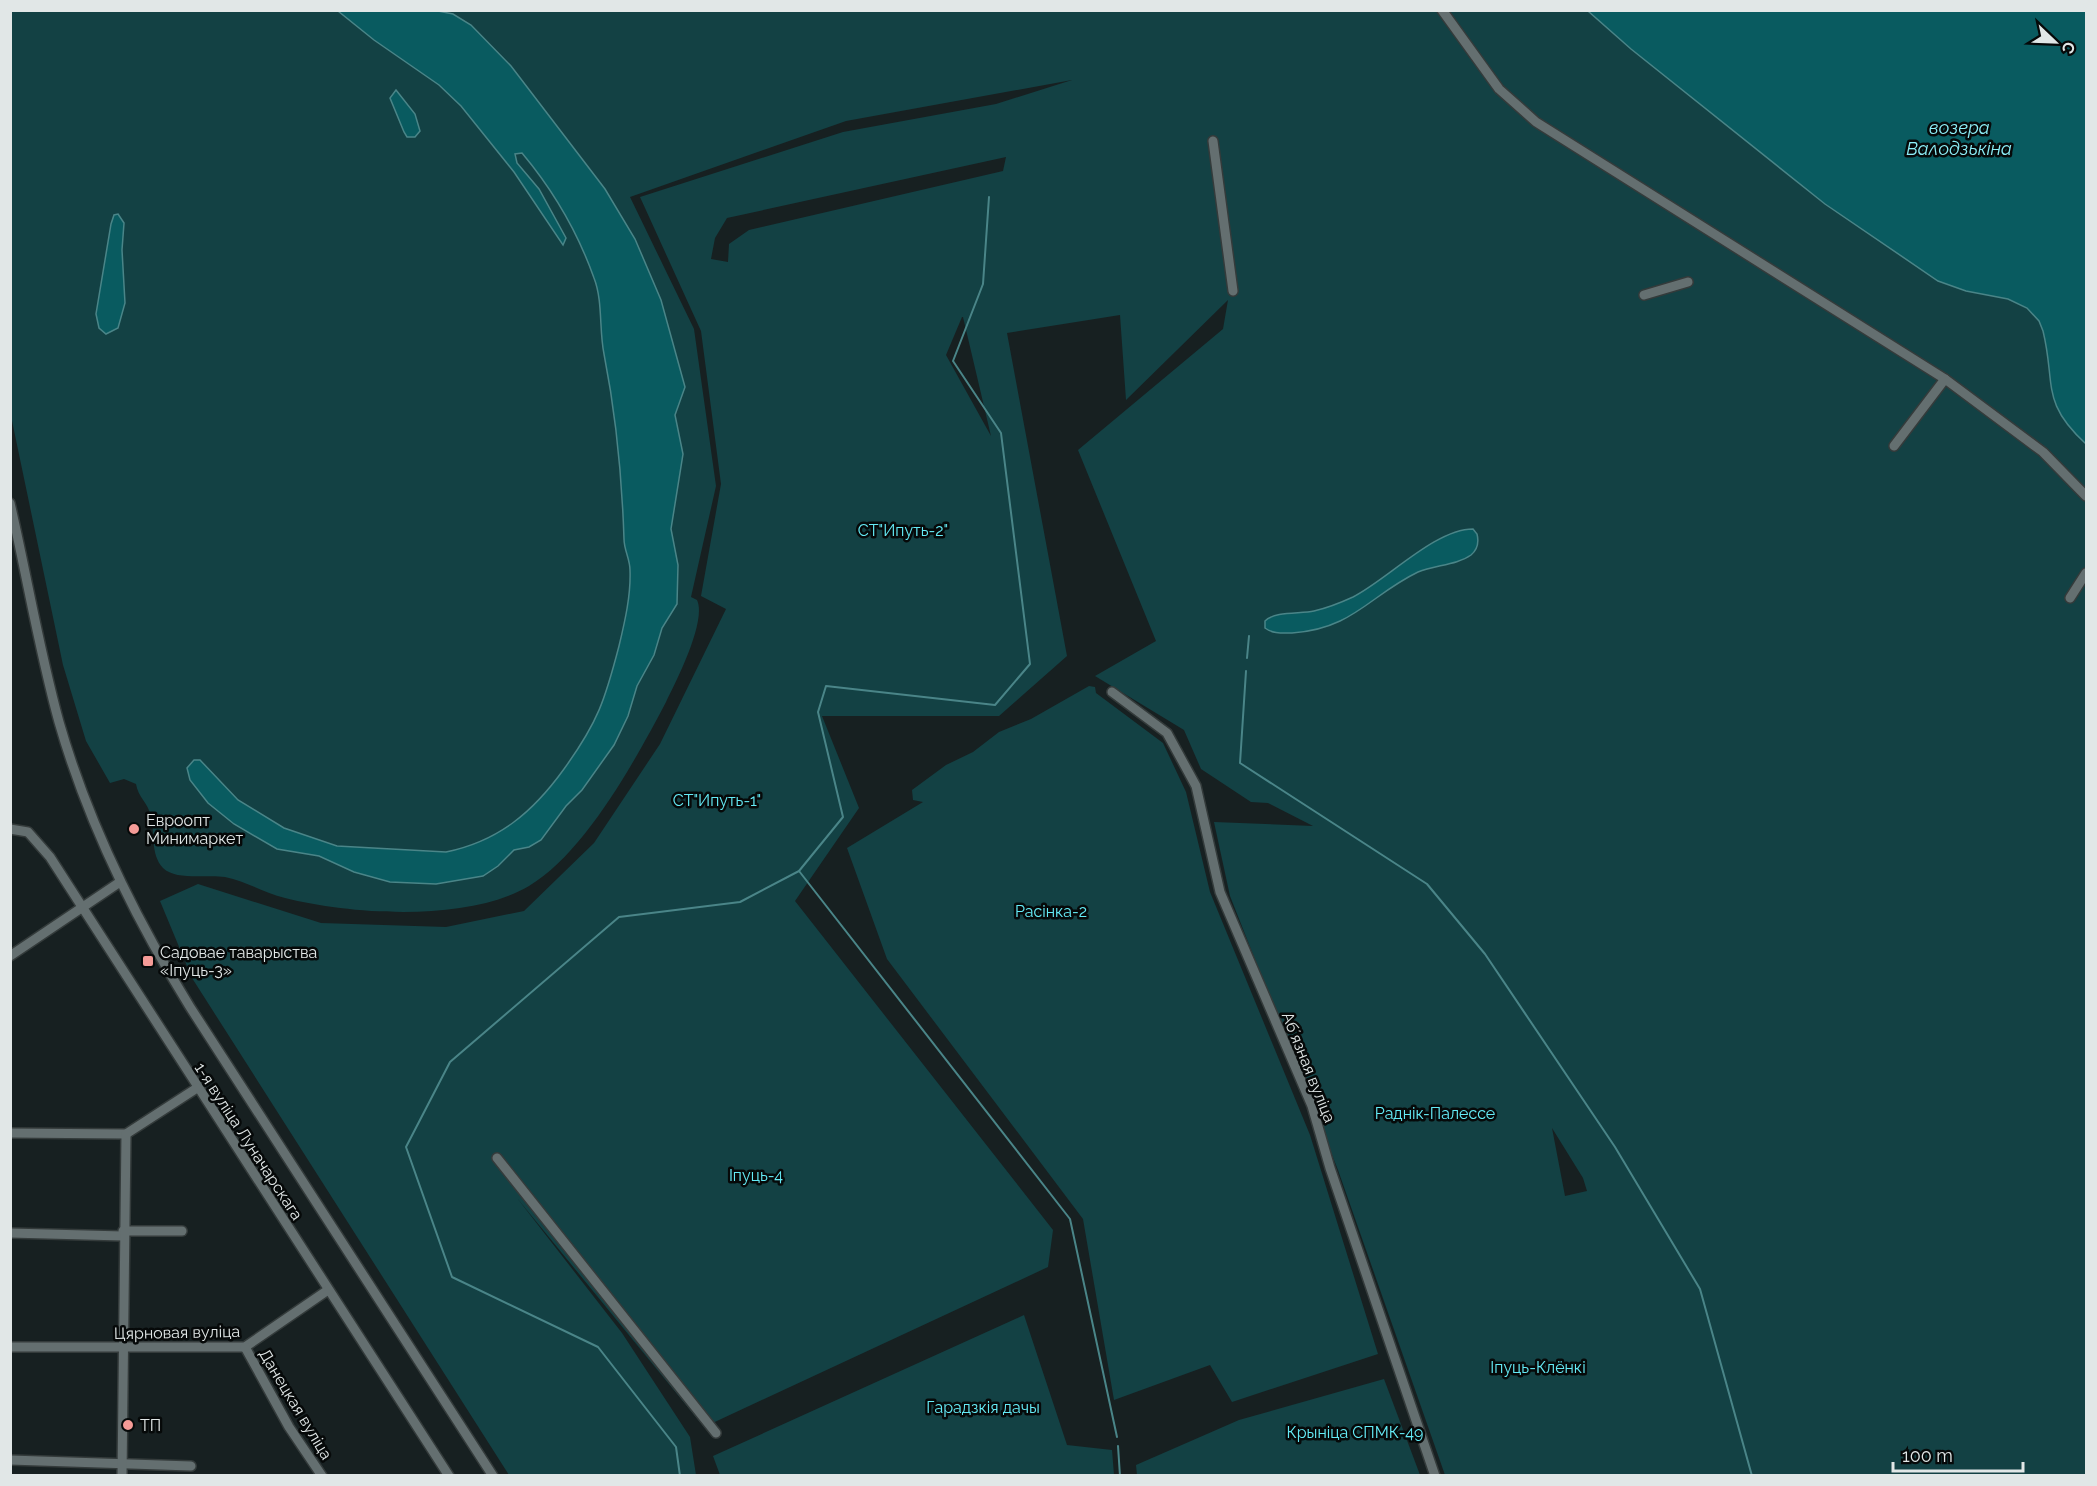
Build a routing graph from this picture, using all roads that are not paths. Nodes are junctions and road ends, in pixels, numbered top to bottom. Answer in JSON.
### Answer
{"nodes":[{"id":1,"x":1442,"y":10,"type":"edge"},
{"id":2,"x":1213,"y":141,"type":"dead end"},
{"id":3,"x":1688,"y":282,"type":"dead end"},
{"id":4,"x":1233,"y":291,"type":"dead end"},
{"id":5,"x":1644,"y":295,"type":"dead end"},
{"id":6,"x":1945,"y":379,"type":"junction"},
{"id":7,"x":1894,"y":446,"type":"dead end"},
{"id":8,"x":2086,"y":496,"type":"edge"},
{"id":9,"x":10,"y":504,"type":"edge"},
{"id":10,"x":2086,"y":573,"type":"edge"},
{"id":11,"x":2070,"y":598,"type":"dead end"},
{"id":12,"x":1112,"y":692,"type":"dead end"},
{"id":13,"x":15,"y":829,"type":"edge"},
{"id":14,"x":120,"y":882,"type":"junction"},
{"id":15,"x":82,"y":908,"type":"junction"},
{"id":16,"x":10,"y":956,"type":"edge"},
{"id":17,"x":197,"y":1088,"type":"junction"},
{"id":18,"x":10,"y":1133,"type":"edge"},
{"id":19,"x":126,"y":1134,"type":"junction"},
{"id":20,"x":497,"y":1158,"type":"dead end"},
{"id":21,"x":182,"y":1231,"type":"dead end"},
{"id":22,"x":10,"y":1233,"type":"edge"},
{"id":23,"x":123,"y":1234,"type":"junction"},
{"id":24,"x":328,"y":1290,"type":"junction"},
{"id":25,"x":10,"y":1347,"type":"edge"},
{"id":26,"x":244,"y":1347,"type":"junction"},
{"id":27,"x":122,"y":1348,"type":"junction"},
{"id":28,"x":716,"y":1433,"type":"dead end"},
{"id":29,"x":10,"y":1460,"type":"edge"},
{"id":30,"x":122,"y":1461,"type":"junction"},
{"id":31,"x":191,"y":1466,"type":"dead end"},
{"id":32,"x":122,"y":1476,"type":"edge"},
{"id":33,"x":321,"y":1476,"type":"edge"},
{"id":34,"x":449,"y":1476,"type":"edge"},
{"id":35,"x":493,"y":1476,"type":"edge"},
{"id":36,"x":1435,"y":1476,"type":"edge"}],
"edges":[{"from":1,"to":6,"type":"street"},
{"from":2,"to":4,"type":"street"},
{"from":3,"to":5,"type":"street"},
{"from":6,"to":7,"type":"street"},
{"from":6,"to":8,"type":"street"},
{"from":9,"to":14,"type":"street"},
{"from":10,"to":11,"type":"street"},
{"from":12,"to":36,"type":"street","name":"Абʼязная вуліца"},
{"from":13,"to":15,"type":"street","name":"1-я вуліца Луначарскага"},
{"from":14,"to":15,"type":"street"},
{"from":14,"to":35,"type":"street"},
{"from":15,"to":16,"type":"street"},
{"from":15,"to":17,"type":"street","name":"1-я вуліца Луначарскага"},
{"from":17,"to":19,"type":"street"},
{"from":17,"to":24,"type":"street","name":"1-я вуліца Луначарскага"},
{"from":18,"to":19,"type":"street"},
{"from":19,"to":23,"type":"street"},
{"from":20,"to":28,"type":"street"},
{"from":21,"to":23,"type":"street"},
{"from":22,"to":23,"type":"street"},
{"from":23,"to":27,"type":"street"},
{"from":24,"to":26,"type":"street","name":"Цярновая вуліца"},
{"from":24,"to":34,"type":"street","name":"1-я вуліца Луначарскага"},
{"from":25,"to":27,"type":"street","name":"Цярновая вуліца"},
{"from":26,"to":27,"type":"street","name":"Цярновая вуліца"},
{"from":26,"to":33,"type":"street","name":"Данецкая вуліца"},
{"from":27,"to":30,"type":"street"},
{"from":29,"to":30,"type":"street"},
{"from":30,"to":31,"type":"street"},
{"from":30,"to":32,"type":"street"}]}
